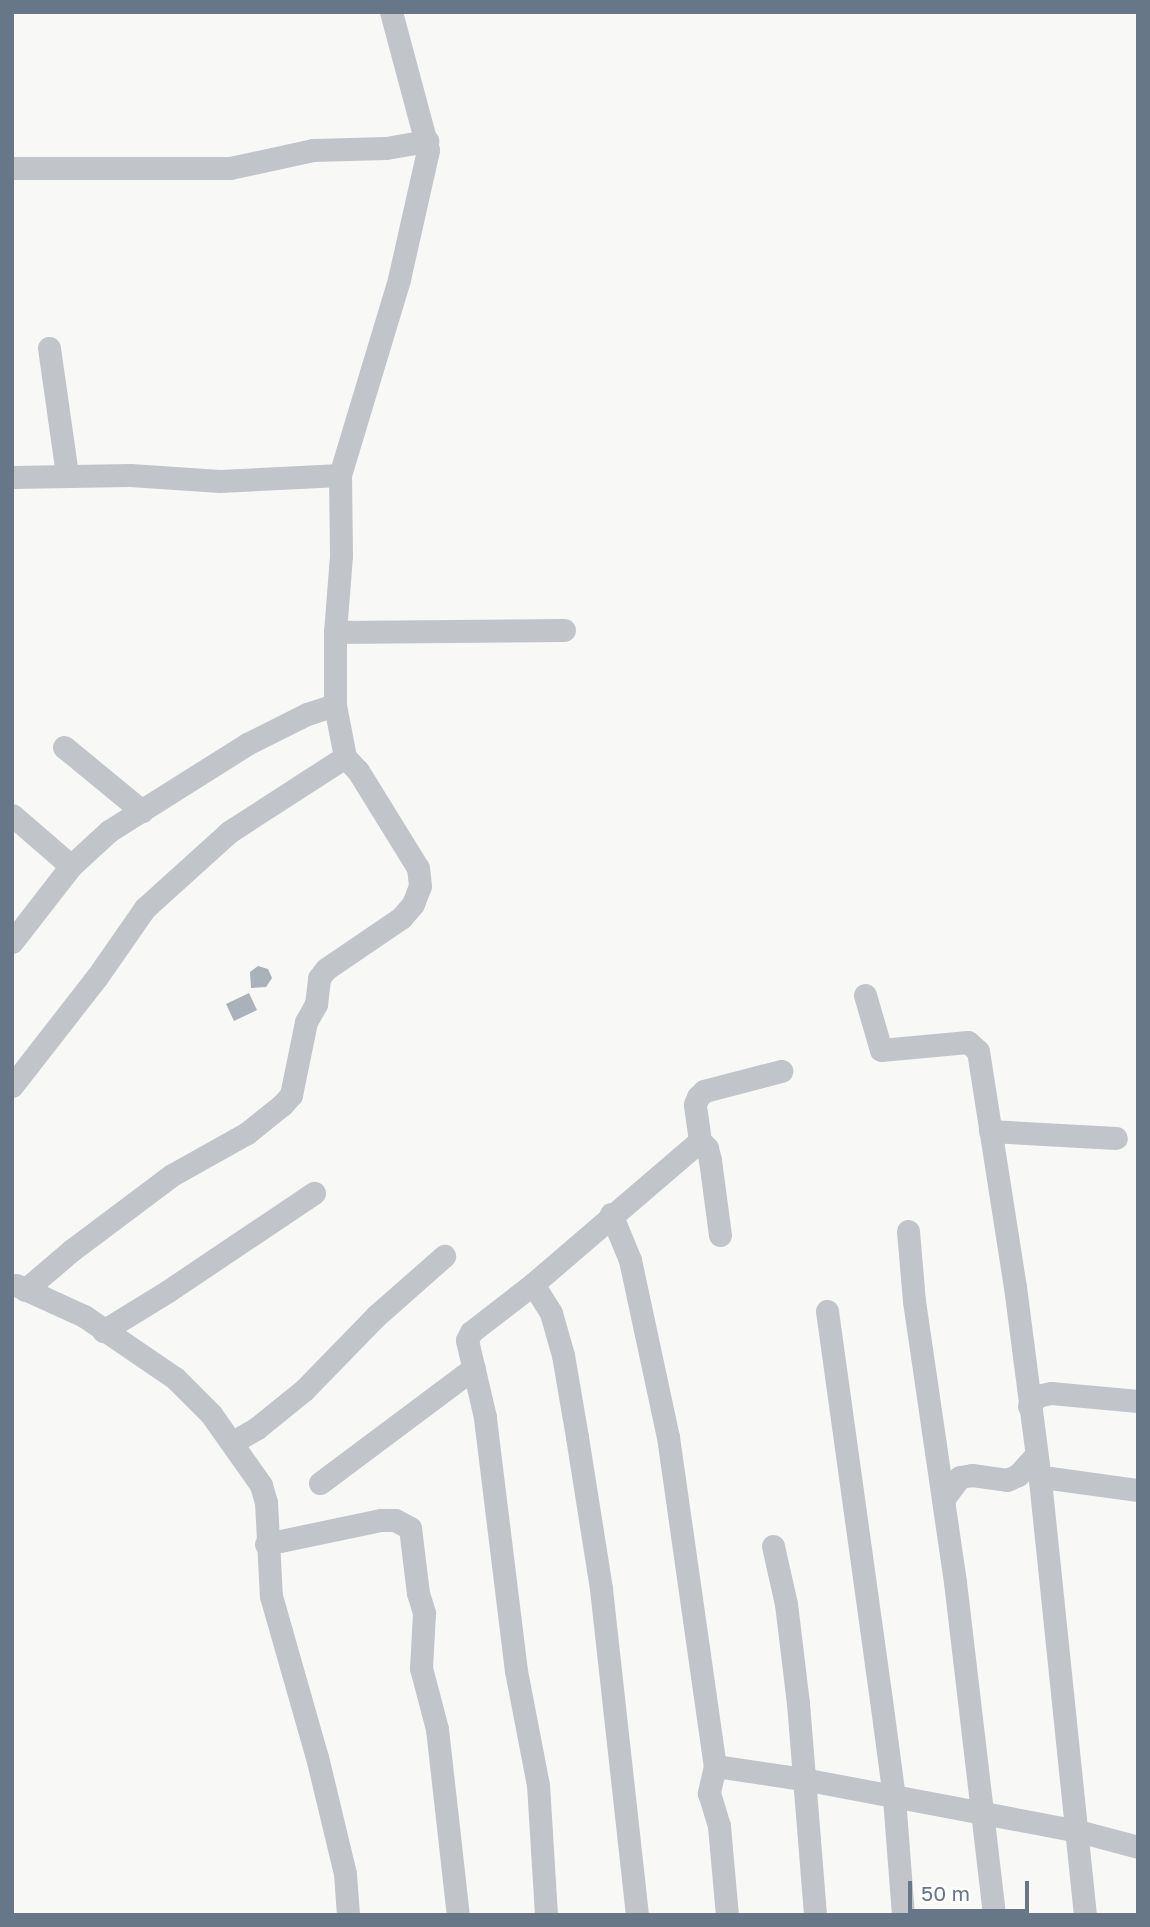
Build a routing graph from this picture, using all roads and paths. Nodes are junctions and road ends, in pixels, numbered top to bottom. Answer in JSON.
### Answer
{"nodes":[{"id":1,"x":391,"y":12,"type":"edge"},
{"id":2,"x":427,"y":141,"type":"junction"},
{"id":3,"x":12,"y":168,"type":"edge"},
{"id":4,"x":49,"y":348,"type":"dead end"},
{"id":5,"x":67,"y":475,"type":"junction"},
{"id":6,"x":340,"y":475,"type":"junction"},
{"id":7,"x":12,"y":477,"type":"edge"},
{"id":8,"x":564,"y":630,"type":"dead end"},
{"id":9,"x":335,"y":632,"type":"junction"},
{"id":10,"x":335,"y":705,"type":"junction"},
{"id":11,"x":64,"y":747,"type":"dead end"},
{"id":12,"x":345,"y":757,"type":"junction"},
{"id":13,"x":142,"y":811,"type":"junction"},
{"id":14,"x":12,"y":815,"type":"edge"},
{"id":15,"x":71,"y":866,"type":"junction"},
{"id":16,"x":12,"y":942,"type":"edge"},
{"id":17,"x":865,"y":995,"type":"dead end"},
{"id":18,"x":781,"y":1071,"type":"dead end"},
{"id":19,"x":12,"y":1086,"type":"edge"},
{"id":20,"x":990,"y":1131,"type":"junction"},
{"id":21,"x":1116,"y":1138,"type":"dead end"},
{"id":22,"x":700,"y":1141,"type":"junction"},
{"id":23,"x":314,"y":1193,"type":"dead end"},
{"id":24,"x":611,"y":1214,"type":"junction"},
{"id":25,"x":908,"y":1231,"type":"dead end"},
{"id":26,"x":720,"y":1235,"type":"dead end"},
{"id":27,"x":444,"y":1256,"type":"dead end"},
{"id":28,"x":533,"y":1284,"type":"junction"},
{"id":29,"x":19,"y":1286,"type":"edge"},
{"id":30,"x":827,"y":1311,"type":"dead end"},
{"id":31,"x":103,"y":1331,"type":"junction"},
{"id":32,"x":474,"y":1368,"type":"junction"},
{"id":33,"x":1138,"y":1401,"type":"edge"},
{"id":34,"x":1029,"y":1406,"type":"junction"},
{"id":35,"x":233,"y":1442,"type":"junction"},
{"id":36,"x":1036,"y":1455,"type":"junction"},
{"id":37,"x":1040,"y":1480,"type":"junction"},
{"id":38,"x":320,"y":1483,"type":"dead end"},
{"id":39,"x":1138,"y":1490,"type":"edge"},
{"id":40,"x":944,"y":1498,"type":"junction"},
{"id":41,"x":266,"y":1544,"type":"junction"},
{"id":42,"x":773,"y":1546,"type":"dead end"},
{"id":43,"x":715,"y":1766,"type":"junction"},
{"id":44,"x":803,"y":1779,"type":"junction"},
{"id":45,"x":894,"y":1798,"type":"junction"},
{"id":46,"x":983,"y":1814,"type":"junction"},
{"id":47,"x":1078,"y":1830,"type":"junction"},
{"id":48,"x":1138,"y":1847,"type":"edge"},
{"id":49,"x":348,"y":1915,"type":"edge"},
{"id":50,"x":458,"y":1915,"type":"edge"},
{"id":51,"x":546,"y":1915,"type":"edge"},
{"id":52,"x":637,"y":1915,"type":"edge"},
{"id":53,"x":727,"y":1915,"type":"edge"},
{"id":54,"x":815,"y":1915,"type":"edge"},
{"id":55,"x":903,"y":1915,"type":"edge"},
{"id":56,"x":994,"y":1915,"type":"edge"},
{"id":57,"x":1085,"y":1915,"type":"edge"}],
"edges":[{"from":1,"to":2,"type":"street"},
{"from":2,"to":3,"type":"street"},
{"from":2,"to":6,"type":"street"},
{"from":4,"to":5,"type":"street"},
{"from":5,"to":6,"type":"street"},
{"from":5,"to":7,"type":"street"},
{"from":6,"to":9,"type":"street"},
{"from":8,"to":9,"type":"street"},
{"from":9,"to":10,"type":"street"},
{"from":10,"to":12,"type":"street"},
{"from":10,"to":13,"type":"street"},
{"from":11,"to":13,"type":"street"},
{"from":12,"to":19,"type":"street"},
{"from":12,"to":29,"type":"street"},
{"from":13,"to":15,"type":"street"},
{"from":14,"to":15,"type":"street"},
{"from":15,"to":16,"type":"street"},
{"from":17,"to":20,"type":"street"},
{"from":18,"to":22,"type":"street"},
{"from":20,"to":21,"type":"street"},
{"from":20,"to":34,"type":"street"},
{"from":22,"to":24,"type":"street"},
{"from":22,"to":26,"type":"street"},
{"from":23,"to":31,"type":"street"},
{"from":24,"to":28,"type":"street"},
{"from":24,"to":43,"type":"street"},
{"from":25,"to":40,"type":"street"},
{"from":27,"to":35,"type":"street"},
{"from":28,"to":32,"type":"street"},
{"from":28,"to":52,"type":"street"},
{"from":29,"to":31,"type":"street"},
{"from":30,"to":45,"type":"street"},
{"from":31,"to":35,"type":"street"},
{"from":32,"to":38,"type":"street"},
{"from":32,"to":51,"type":"street"},
{"from":33,"to":34,"type":"street"},
{"from":34,"to":36,"type":"street"},
{"from":35,"to":41,"type":"street"},
{"from":36,"to":37,"type":"street"},
{"from":36,"to":40,"type":"street"},
{"from":37,"to":39,"type":"street"},
{"from":37,"to":47,"type":"street"},
{"from":40,"to":46,"type":"street"},
{"from":41,"to":49,"type":"street"},
{"from":41,"to":50,"type":"street"},
{"from":42,"to":44,"type":"street"},
{"from":43,"to":44,"type":"street"},
{"from":43,"to":53,"type":"street"},
{"from":44,"to":45,"type":"street"},
{"from":44,"to":54,"type":"street"},
{"from":45,"to":46,"type":"street"},
{"from":45,"to":55,"type":"street"},
{"from":46,"to":47,"type":"street"},
{"from":46,"to":56,"type":"street"},
{"from":47,"to":48,"type":"street"},
{"from":47,"to":57,"type":"street"}]}
